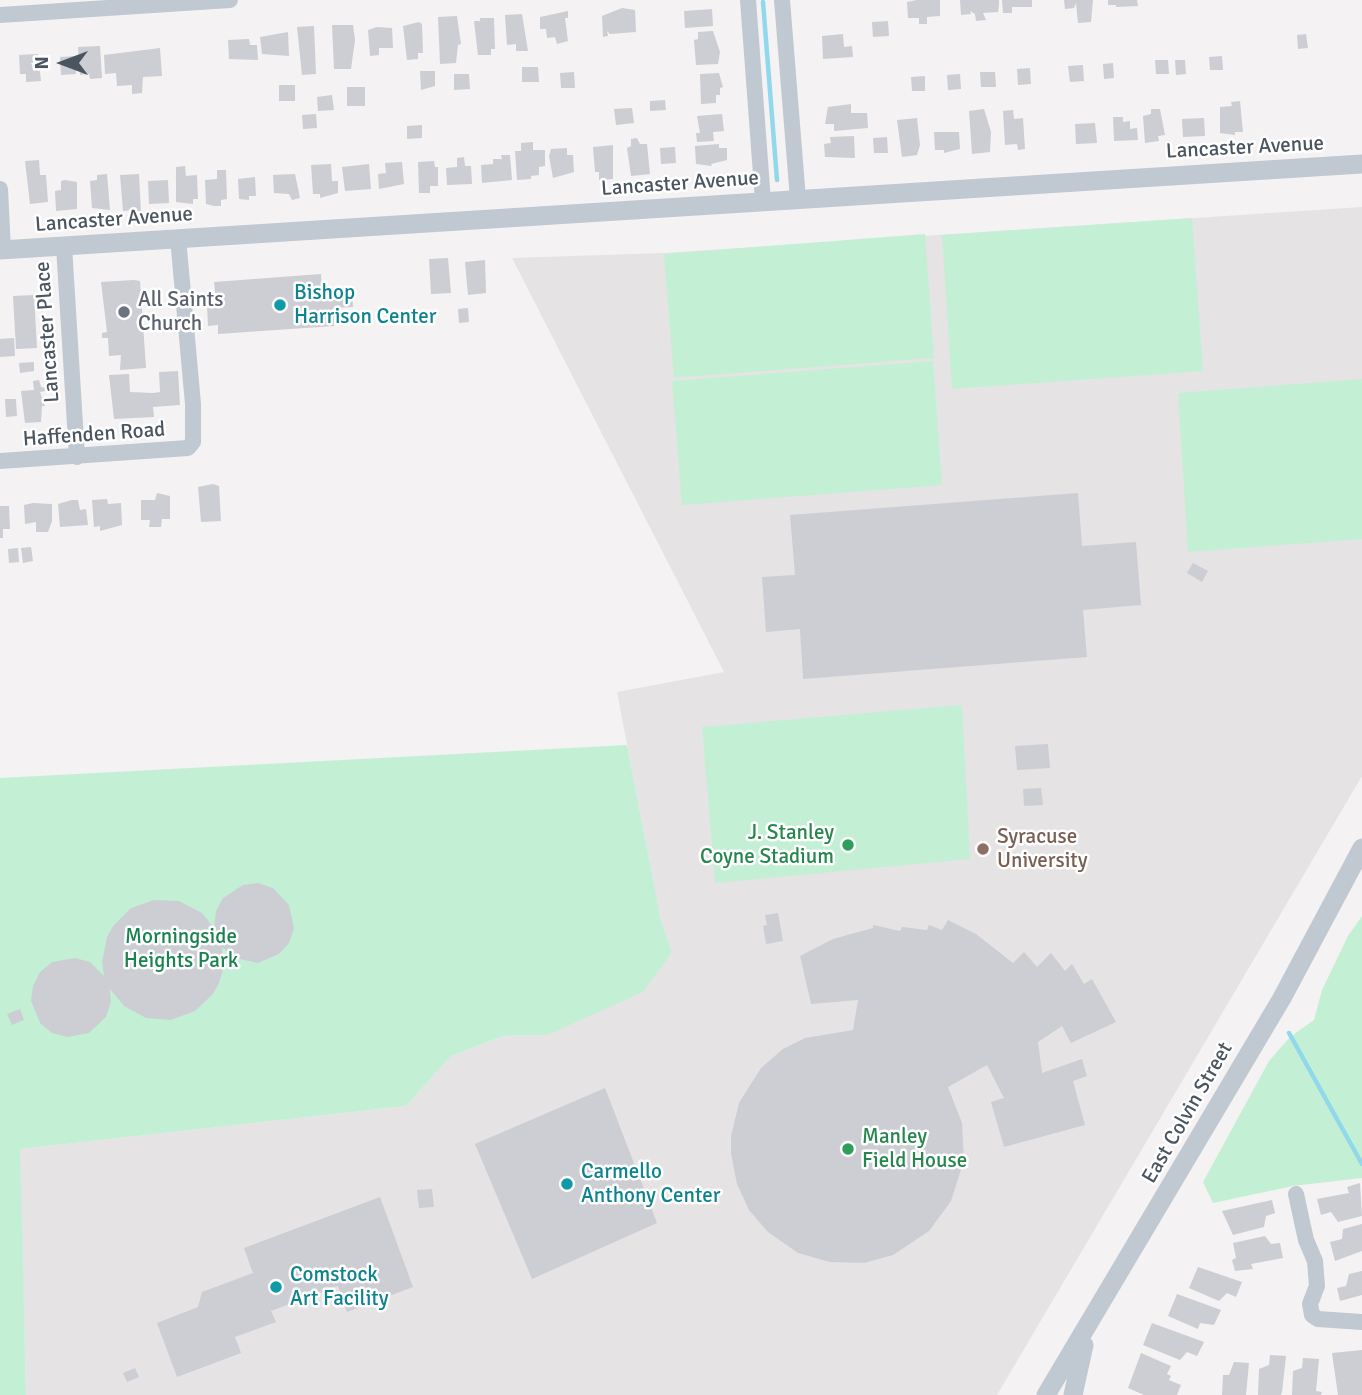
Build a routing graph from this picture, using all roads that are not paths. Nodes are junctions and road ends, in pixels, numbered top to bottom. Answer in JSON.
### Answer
{"nodes":[{"id":1,"x":230,"y":0,"type":"edge"},
{"id":2,"x":748,"y":0,"type":"edge"},
{"id":3,"x":782,"y":0,"type":"edge"},
{"id":4,"x":0,"y":15,"type":"edge"},
{"id":5,"x":1362,"y":164,"type":"edge"},
{"id":6,"x":0,"y":189,"type":"edge"},
{"id":7,"x":797,"y":199,"type":"junction"},
{"id":8,"x":763,"y":201,"type":"junction"},
{"id":9,"x":178,"y":238,"type":"junction"},
{"id":10,"x":64,"y":246,"type":"junction"},
{"id":11,"x":1,"y":250,"type":"edge"},
{"id":12,"x":77,"y":457,"type":"junction"},
{"id":13,"x":0,"y":461,"type":"edge"},
{"id":14,"x":1362,"y":848,"type":"edge"},
{"id":15,"x":1296,"y":1194,"type":"dead end"},
{"id":16,"x":1362,"y":1322,"type":"edge"},
{"id":17,"x":1090,"y":1325,"type":"junction"},
{"id":18,"x":1046,"y":1395,"type":"edge"},
{"id":19,"x":1073,"y":1395,"type":"edge"}],
"edges":[{"from":1,"to":4,"type":"street"},
{"from":2,"to":8,"type":"street"},
{"from":3,"to":7,"type":"street"},
{"from":5,"to":7,"type":"street","name":"Lancaster Avenue"},
{"from":6,"to":11,"type":"street"},
{"from":7,"to":8,"type":"street","name":"Lancaster Avenue"},
{"from":8,"to":9,"type":"street","name":"Lancaster Avenue"},
{"from":9,"to":10,"type":"street","name":"Lancaster Avenue"},
{"from":9,"to":12,"type":"street","name":"Haffenden Road"},
{"from":10,"to":11,"type":"street","name":"Lancaster Avenue"},
{"from":10,"to":12,"type":"street","name":"Lancaster Place"},
{"from":12,"to":13,"type":"street","name":"Haffenden Road"},
{"from":14,"to":17,"type":"street","name":"East Colvin Street"},
{"from":15,"to":16,"type":"street"},
{"from":17,"to":18,"type":"street","name":"East Colvin Street"},
{"from":17,"to":19,"type":"street"}]}
